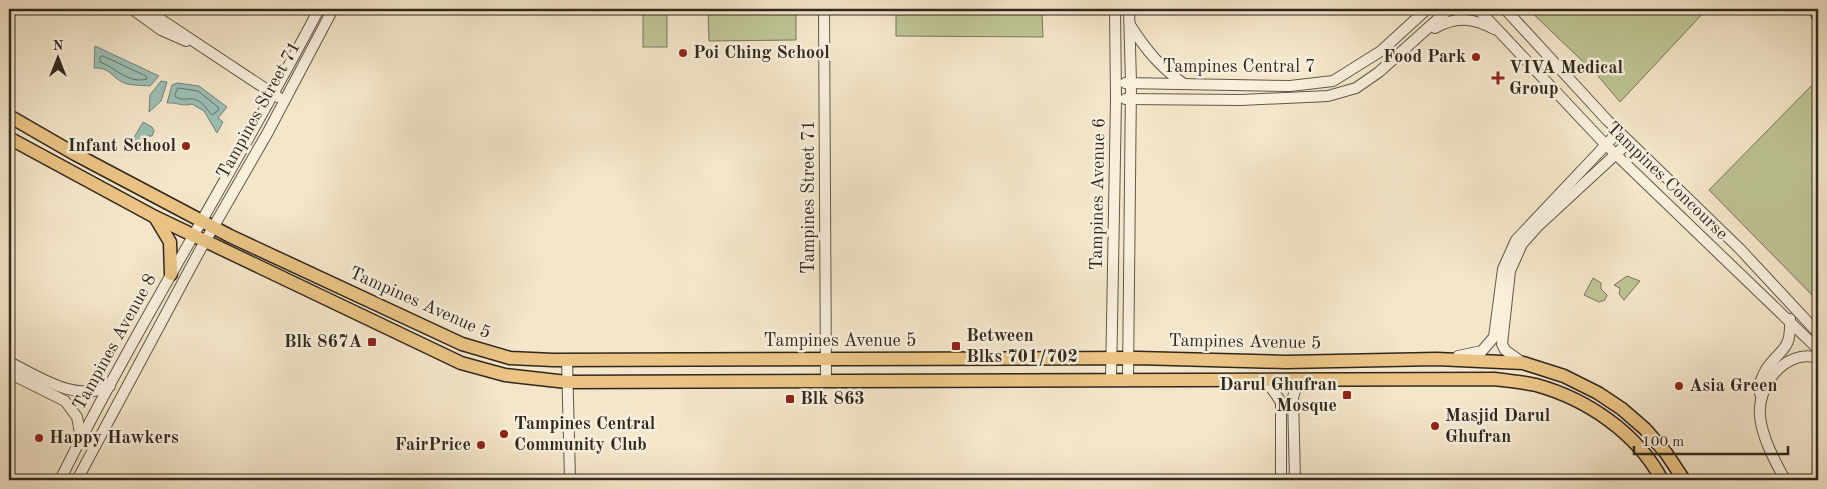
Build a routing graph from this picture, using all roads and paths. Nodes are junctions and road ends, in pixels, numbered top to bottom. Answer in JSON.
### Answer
{"nodes":[{"id":1,"x":132,"y":9,"type":"edge"},
{"id":2,"x":145,"y":9,"type":"edge"},
{"id":3,"x":319,"y":9,"type":"edge"},
{"id":4,"x":332,"y":9,"type":"edge"},
{"id":5,"x":1115,"y":9,"type":"edge"},
{"id":6,"x":1129,"y":9,"type":"edge"},
{"id":7,"x":1420,"y":9,"type":"edge"},
{"id":8,"x":1427,"y":9,"type":"edge"},
{"id":9,"x":1449,"y":9,"type":"edge"},
{"id":10,"x":1478,"y":9,"type":"edge"},
{"id":11,"x":1817,"y":9,"type":"edge"},
{"id":12,"x":826,"y":10,"type":"edge"},
{"id":13,"x":1507,"y":10,"type":"edge"},
{"id":14,"x":1818,"y":15,"type":"edge"},
{"id":15,"x":1130,"y":24,"type":"junction"},
{"id":16,"x":1412,"y":24,"type":"junction"},
{"id":17,"x":1499,"y":32,"type":"junction"},
{"id":18,"x":1423,"y":34,"type":"junction"},
{"id":19,"x":194,"y":43,"type":"junction"},
{"id":20,"x":1116,"y":83,"type":"junction"},
{"id":21,"x":1131,"y":83,"type":"junction"},
{"id":22,"x":1184,"y":84,"type":"junction"},
{"id":23,"x":274,"y":94,"type":"junction"},
{"id":24,"x":1116,"y":99,"type":"junction"},
{"id":25,"x":1131,"y":99,"type":"junction"},
{"id":26,"x":283,"y":100,"type":"junction"},
{"id":27,"x":9,"y":116,"type":"edge"},
{"id":28,"x":1618,"y":132,"type":"junction"},
{"id":29,"x":9,"y":138,"type":"edge"},
{"id":30,"x":1629,"y":142,"type":"junction"},
{"id":31,"x":1605,"y":144,"type":"junction"},
{"id":32,"x":1616,"y":154,"type":"junction"},
{"id":33,"x":155,"y":217,"type":"junction"},
{"id":34,"x":201,"y":221,"type":"junction"},
{"id":35,"x":213,"y":226,"type":"junction"},
{"id":36,"x":193,"y":234,"type":"junction"},
{"id":37,"x":205,"y":240,"type":"junction"},
{"id":38,"x":171,"y":274,"type":"junction"},
{"id":39,"x":1790,"y":319,"type":"junction"},
{"id":40,"x":1818,"y":332,"type":"edge"},
{"id":41,"x":1818,"y":349,"type":"edge"},
{"id":42,"x":1111,"y":358,"type":"junction"},
{"id":43,"x":1128,"y":358,"type":"junction"},
{"id":44,"x":1818,"y":358,"type":"edge"},
{"id":45,"x":826,"y":359,"type":"junction"},
{"id":46,"x":567,"y":360,"type":"junction"},
{"id":47,"x":1437,"y":360,"type":"junction"},
{"id":48,"x":9,"y":362,"type":"edge"},
{"id":49,"x":1286,"y":362,"type":"junction"},
{"id":50,"x":1523,"y":363,"type":"junction"},
{"id":51,"x":9,"y":373,"type":"edge"},
{"id":52,"x":1111,"y":380,"type":"junction"},
{"id":53,"x":1128,"y":380,"type":"junction"},
{"id":54,"x":1266,"y":380,"type":"junction"},
{"id":55,"x":1299,"y":380,"type":"junction"},
{"id":56,"x":826,"y":381,"type":"junction"},
{"id":57,"x":567,"y":382,"type":"junction"},
{"id":58,"x":43,"y":384,"type":"junction"},
{"id":59,"x":111,"y":385,"type":"junction"},
{"id":60,"x":1761,"y":396,"type":"junction"},
{"id":61,"x":81,"y":438,"type":"junction"},
{"id":62,"x":60,"y":480,"type":"edge"},
{"id":63,"x":77,"y":480,"type":"edge"},
{"id":64,"x":570,"y":480,"type":"edge"},
{"id":65,"x":1281,"y":480,"type":"edge"},
{"id":66,"x":1295,"y":480,"type":"edge"},
{"id":67,"x":1662,"y":480,"type":"edge"},
{"id":68,"x":1684,"y":480,"type":"edge"},
{"id":69,"x":1785,"y":480,"type":"edge"}],
"edges":[{"from":1,"to":19,"type":"street"},
{"from":2,"to":19,"type":"street"},
{"from":3,"to":23,"type":"street","name":"Tampines Street 71"},
{"from":4,"to":26,"type":"street","name":"Tampines Street 71"},
{"from":5,"to":20,"type":"street","name":"Tampines Avenue 6"},
{"from":6,"to":15,"type":"street","name":"Tampines Avenue 6"},
{"from":7,"to":16,"type":"street"},
{"from":8,"to":16,"type":"street","name":"Tampines Central 7"},
{"from":9,"to":18,"type":"street","name":"Tampines Central 7"},
{"from":10,"to":17,"type":"street","name":"Tampines Concourse"},
{"from":11,"to":14,"type":"main road"},
{"from":12,"to":45,"type":"street","name":"Tampines Street 71"},
{"from":13,"to":28,"type":"street","name":"Tampines Concourse"},
{"from":15,"to":21,"type":"street","name":"Tampines Avenue 6"},
{"from":15,"to":22,"type":"street"},
{"from":16,"to":22,"type":"street","name":"Tampines Central 7"},
{"from":17,"to":18,"type":"street","name":"Tampines Central 7"},
{"from":17,"to":31,"type":"street","name":"Tampines Concourse"},
{"from":18,"to":25,"type":"street","name":"Tampines Central 7"},
{"from":19,"to":23,"type":"street"},
{"from":20,"to":21,"type":"street","name":"Tampines Central 7"},
{"from":20,"to":24,"type":"street","name":"Tampines Avenue 6"},
{"from":21,"to":22,"type":"street","name":"Tampines Central 7"},
{"from":21,"to":25,"type":"street","name":"Tampines Avenue 6"},
{"from":23,"to":26,"type":"street"},
{"from":23,"to":34,"type":"street","name":"Tampines Street 71"},
{"from":24,"to":25,"type":"street","name":"Tampines Central 7"},
{"from":24,"to":42,"type":"street","name":"Tampines Avenue 6"},
{"from":25,"to":43,"type":"street","name":"Tampines Avenue 6"},
{"from":26,"to":35,"type":"street","name":"Tampines Street 71"},
{"from":27,"to":34,"type":"main road","name":"Tampines Avenue 5"},
{"from":28,"to":30,"type":"street","name":"Tampines Concourse"},
{"from":28,"to":31,"type":"street"},
{"from":29,"to":33,"type":"main road","name":"Tampines Avenue 5"},
{"from":30,"to":32,"type":"street"},
{"from":30,"to":40,"type":"street","name":"Tampines Concourse"},
{"from":31,"to":32,"type":"street","name":"Tampines Concourse"},
{"from":31,"to":47,"type":"street"},
{"from":32,"to":39,"type":"street","name":"Tampines Concourse"},
{"from":32,"to":50,"type":"street"},
{"from":33,"to":36,"type":"main road","name":"Tampines Avenue 5"},
{"from":33,"to":38,"type":"main road"},
{"from":34,"to":35,"type":"main road","name":"Tampines Avenue 5"},
{"from":34,"to":36,"type":"street","name":"Tampines Avenue 8"},
{"from":35,"to":37,"type":"street","name":"Tampines Avenue 8"},
{"from":35,"to":46,"type":"main road","name":"Tampines Avenue 5"},
{"from":36,"to":37,"type":"main road","name":"Tampines Avenue 5"},
{"from":36,"to":38,"type":"street","name":"Tampines Avenue 8"},
{"from":37,"to":57,"type":"main road","name":"Tampines Avenue 5"},
{"from":37,"to":63,"type":"street","name":"Tampines Avenue 8"},
{"from":38,"to":59,"type":"street","name":"Tampines Avenue 8"},
{"from":39,"to":41,"type":"street","name":"Tampines Concourse"},
{"from":39,"to":60,"type":"street"},
{"from":42,"to":43,"type":"main road","name":"Tampines Avenue 5"},
{"from":42,"to":45,"type":"main road","name":"Tampines Avenue 5"},
{"from":42,"to":52,"type":"street","name":"Tampines Avenue 6"},
{"from":43,"to":49,"type":"main road","name":"Tampines Avenue 5"},
{"from":43,"to":53,"type":"street","name":"Tampines Avenue 6"},
{"from":44,"to":60,"type":"street"},
{"from":45,"to":46,"type":"main road","name":"Tampines Avenue 5"},
{"from":45,"to":56,"type":"street","name":"Tampines Street 71"},
{"from":46,"to":57,"type":"street"},
{"from":47,"to":49,"type":"main road","name":"Tampines Avenue 5"},
{"from":47,"to":50,"type":"main road","name":"Tampines Avenue 5"},
{"from":48,"to":58,"type":"street"},
{"from":49,"to":55,"type":"main road"},
{"from":50,"to":68,"type":"main road","name":"Tampines Avenue 5"},
{"from":51,"to":58,"type":"street"},
{"from":52,"to":53,"type":"main road","name":"Tampines Avenue 5"},
{"from":52,"to":56,"type":"main road","name":"Tampines Avenue 5"},
{"from":53,"to":54,"type":"main road","name":"Tampines Avenue 5"},
{"from":54,"to":55,"type":"main road","name":"Tampines Avenue 5"},
{"from":54,"to":65,"type":"street"},
{"from":55,"to":66,"type":"street"},
{"from":55,"to":67,"type":"main road","name":"Tampines Avenue 5"},
{"from":56,"to":57,"type":"main road","name":"Tampines Avenue 5"},
{"from":57,"to":64,"type":"street"},
{"from":58,"to":59,"type":"street"},
{"from":58,"to":61,"type":"street"},
{"from":59,"to":61,"type":"street","name":"Tampines Avenue 8"},
{"from":60,"to":69,"type":"street"},
{"from":61,"to":62,"type":"street","name":"Tampines Avenue 8"}]}
